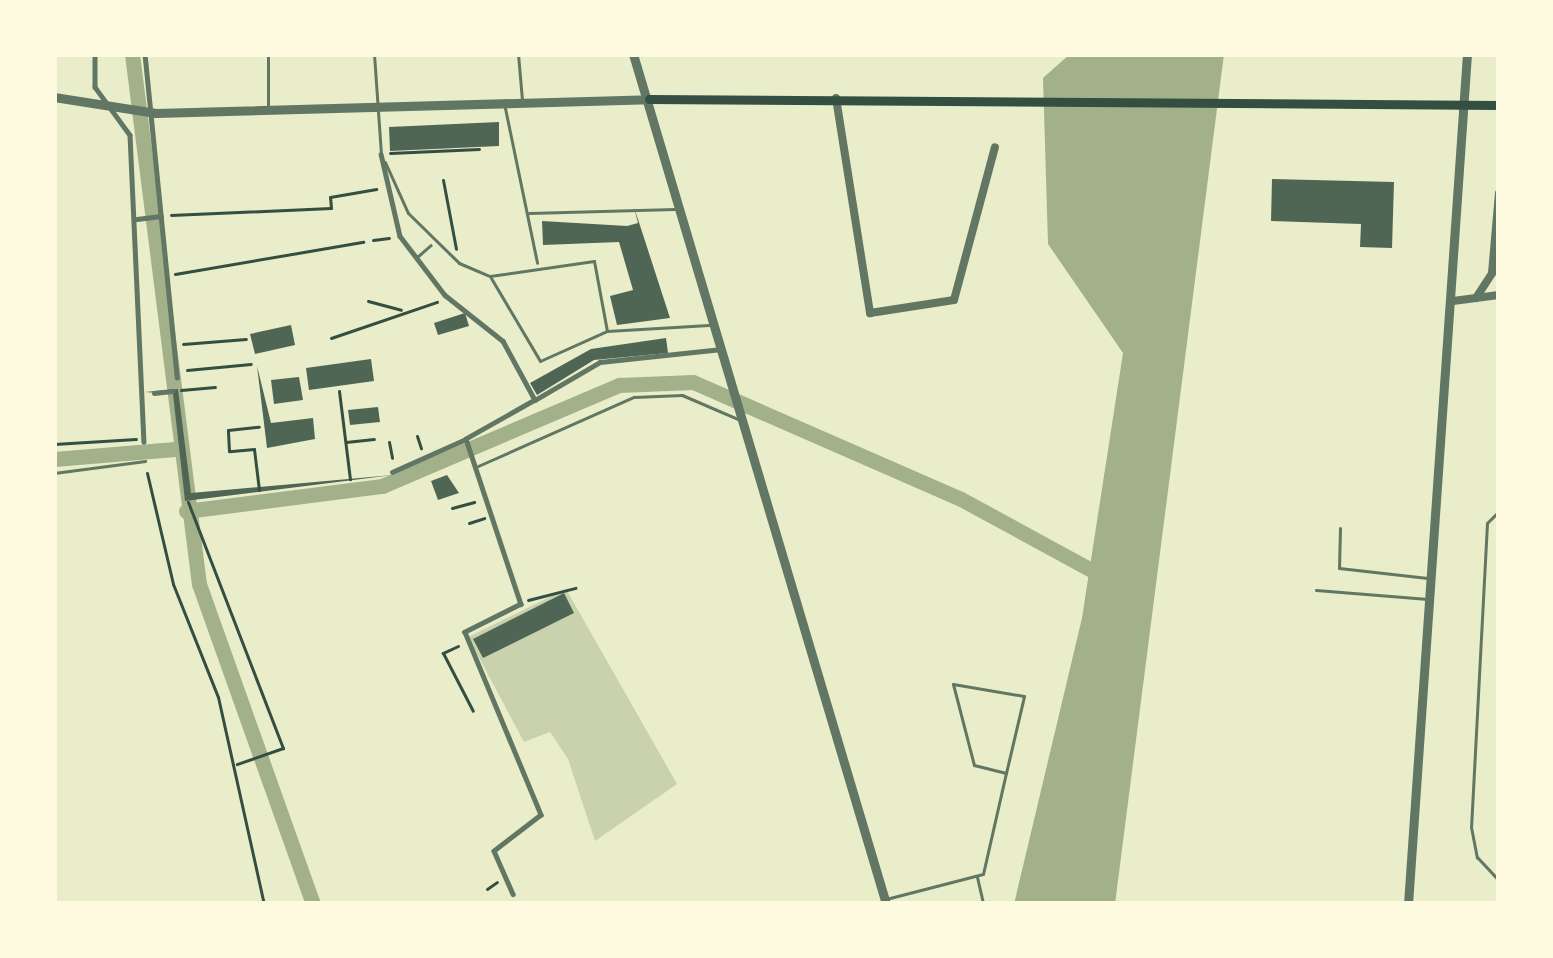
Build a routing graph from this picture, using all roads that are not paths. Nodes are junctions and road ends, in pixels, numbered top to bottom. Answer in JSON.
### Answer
{"nodes":[{"id":1,"x":95,"y":54,"type":"edge"},
{"id":2,"x":146,"y":54,"type":"edge"},
{"id":3,"x":268,"y":54,"type":"edge"},
{"id":4,"x":374,"y":54,"type":"edge"},
{"id":5,"x":518,"y":54,"type":"edge"},
{"id":6,"x":633,"y":54,"type":"edge"},
{"id":7,"x":1467,"y":54,"type":"edge"},
{"id":8,"x":836,"y":96,"type":"junction"},
{"id":9,"x":54,"y":97,"type":"edge"},
{"id":10,"x":649,"y":100,"type":"junction"},
{"id":11,"x":1463,"y":105,"type":"junction"},
{"id":12,"x":1499,"y":105,"type":"edge"},
{"id":13,"x":504,"y":106,"type":"junction"},
{"id":14,"x":522,"y":106,"type":"junction"},
{"id":15,"x":106,"y":108,"type":"junction"},
{"id":16,"x":156,"y":113,"type":"junction"},
{"id":17,"x":268,"y":113,"type":"junction"},
{"id":18,"x":375,"y":113,"type":"junction"},
{"id":19,"x":994,"y":147,"type":"dead end"},
{"id":20,"x":381,"y":154,"type":"junction"},
{"id":21,"x":1499,"y":193,"type":"edge"},
{"id":22,"x":683,"y":209,"type":"junction"},
{"id":23,"x":529,"y":213,"type":"junction"},
{"id":24,"x":160,"y":217,"type":"junction"},
{"id":25,"x":140,"y":219,"type":"junction"},
{"id":26,"x":432,"y":243,"type":"junction"},
{"id":27,"x":417,"y":257,"type":"junction"},
{"id":28,"x":537,"y":263,"type":"junction"},
{"id":29,"x":490,"y":276,"type":"junction"},
{"id":30,"x":1499,"y":296,"type":"edge"},
{"id":31,"x":1476,"y":298,"type":"junction"},
{"id":32,"x":1453,"y":301,"type":"junction"},
{"id":33,"x":715,"y":324,"type":"junction"},
{"id":34,"x":607,"y":332,"type":"junction"},
{"id":35,"x":721,"y":350,"type":"junction"},
{"id":36,"x":177,"y":374,"type":"road end"},
{"id":37,"x":175,"y":391,"type":"road end"},
{"id":38,"x":154,"y":393,"type":"dead end"},
{"id":39,"x":535,"y":400,"type":"junction"},
{"id":40,"x":740,"y":420,"type":"junction"},
{"id":41,"x":144,"y":440,"type":"road end"},
{"id":42,"x":467,"y":442,"type":"junction"},
{"id":43,"x":145,"y":461,"type":"road end"},
{"id":44,"x":477,"y":464,"type":"junction"},
{"id":45,"x":54,"y":472,"type":"edge"},
{"id":46,"x":393,"y":472,"type":"road end"},
{"id":47,"x":1499,"y":511,"type":"edge"},
{"id":48,"x":1340,"y":528,"type":"dead end"},
{"id":49,"x":1431,"y":578,"type":"junction"},
{"id":50,"x":1316,"y":590,"type":"dead end"},
{"id":51,"x":1430,"y":599,"type":"junction"},
{"id":52,"x":1006,"y":773,"type":"junction"},
{"id":53,"x":977,"y":875,"type":"junction"},
{"id":54,"x":1499,"y":881,"type":"edge"},
{"id":55,"x":513,"y":894,"type":"dead end"},
{"id":56,"x":885,"y":902,"type":"edge"},
{"id":57,"x":982,"y":904,"type":"edge"},
{"id":58,"x":1408,"y":904,"type":"edge"}],
"edges":[{"from":1,"to":15,"type":"street"},
{"from":2,"to":16,"type":"street"},
{"from":3,"to":17,"type":"lane"},
{"from":4,"to":18,"type":"lane"},
{"from":5,"to":14,"type":"lane"},
{"from":6,"to":10,"type":"street"},
{"from":7,"to":11,"type":"street"},
{"from":8,"to":10,"type":"main road"},
{"from":8,"to":11,"type":"main road"},
{"from":8,"to":19,"type":"street"},
{"from":9,"to":15,"type":"street"},
{"from":10,"to":14,"type":"street"},
{"from":10,"to":22,"type":"street"},
{"from":11,"to":12,"type":"main road"},
{"from":11,"to":32,"type":"street"},
{"from":13,"to":14,"type":"street"},
{"from":13,"to":18,"type":"street"},
{"from":13,"to":23,"type":"lane"},
{"from":15,"to":16,"type":"street"},
{"from":15,"to":25,"type":"street"},
{"from":16,"to":17,"type":"street"},
{"from":16,"to":24,"type":"street"},
{"from":17,"to":18,"type":"street"},
{"from":18,"to":20,"type":"lane"},
{"from":20,"to":26,"type":"lane"},
{"from":20,"to":27,"type":"street"},
{"from":21,"to":31,"type":"street"},
{"from":22,"to":23,"type":"lane"},
{"from":22,"to":33,"type":"street"},
{"from":23,"to":28,"type":"lane"},
{"from":24,"to":25,"type":"street"},
{"from":24,"to":36,"type":"street"},
{"from":25,"to":41,"type":"street"},
{"from":26,"to":27,"type":"lane"},
{"from":26,"to":29,"type":"lane"},
{"from":27,"to":39,"type":"street"},
{"from":28,"to":29,"type":"lane"},
{"from":28,"to":34,"type":"lane"},
{"from":29,"to":34,"type":"lane"},
{"from":30,"to":31,"type":"street"},
{"from":31,"to":32,"type":"street"},
{"from":32,"to":49,"type":"street"},
{"from":33,"to":34,"type":"lane"},
{"from":33,"to":35,"type":"street"},
{"from":35,"to":39,"type":"street"},
{"from":35,"to":40,"type":"street"},
{"from":37,"to":38,"type":"street"},
{"from":39,"to":42,"type":"street"},
{"from":40,"to":44,"type":"lane"},
{"from":40,"to":56,"type":"street"},
{"from":42,"to":44,"type":"street"},
{"from":42,"to":46,"type":"street"},
{"from":43,"to":45,"type":"lane"},
{"from":44,"to":55,"type":"street"},
{"from":47,"to":54,"type":"lane"},
{"from":48,"to":49,"type":"lane"},
{"from":49,"to":51,"type":"street"},
{"from":50,"to":51,"type":"lane"},
{"from":51,"to":58,"type":"street"},
{"from":52,"to":52,"type":"lane"},
{"from":52,"to":53,"type":"lane"},
{"from":53,"to":56,"type":"lane"},
{"from":53,"to":57,"type":"lane"}]}
